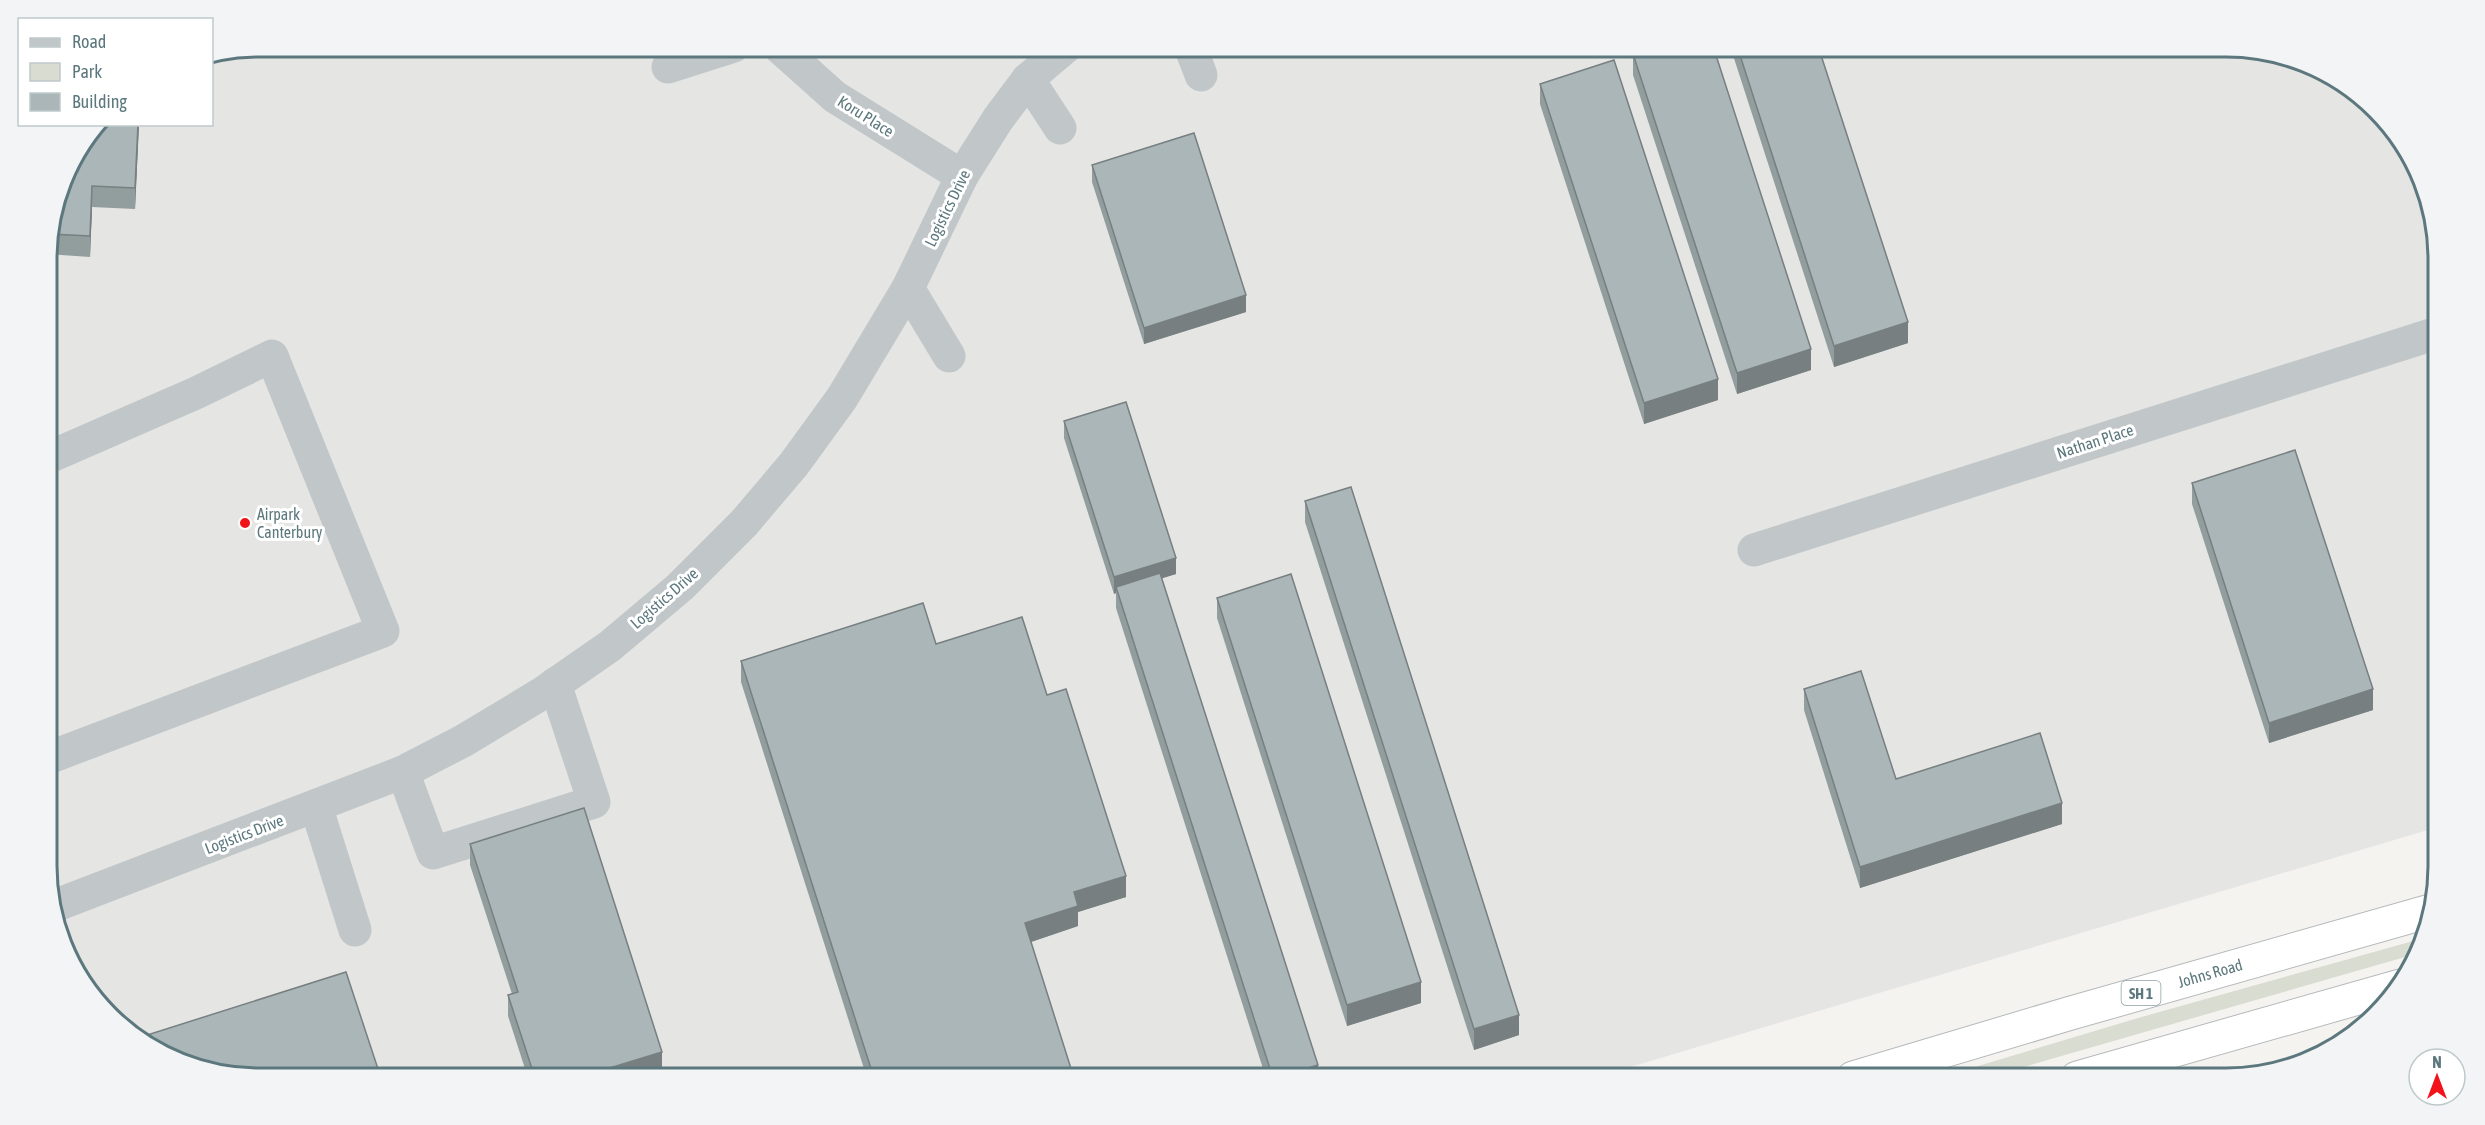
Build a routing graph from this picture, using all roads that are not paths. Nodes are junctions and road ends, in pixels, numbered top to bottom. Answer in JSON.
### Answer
{"nodes":[{"id":1,"x":699,"y":57,"type":"edge"},
{"id":2,"x":790,"y":57,"type":"edge"},
{"id":3,"x":1054,"y":57,"type":"edge"},
{"id":4,"x":668,"y":67,"type":"dead end"},
{"id":5,"x":1028,"y":79,"type":"junction"},
{"id":6,"x":1060,"y":128,"type":"dead end"},
{"id":7,"x":962,"y":176,"type":"junction"},
{"id":8,"x":908,"y":288,"type":"junction"},
{"id":9,"x":2428,"y":336,"type":"edge"},
{"id":10,"x":949,"y":356,"type":"dead end"},
{"id":11,"x":57,"y":454,"type":"edge"},
{"id":12,"x":1754,"y":550,"type":"dead end"},
{"id":13,"x":555,"y":684,"type":"junction"},
{"id":14,"x":57,"y":755,"type":"edge"},
{"id":15,"x":403,"y":772,"type":"junction"},
{"id":16,"x":316,"y":806,"type":"junction"},
{"id":17,"x":61,"y":903,"type":"edge"},
{"id":18,"x":2422,"y":913,"type":"edge"},
{"id":19,"x":355,"y":930,"type":"dead end"},
{"id":20,"x":2385,"y":990,"type":"edge"},
{"id":21,"x":1886,"y":1068,"type":"edge"},
{"id":22,"x":2112,"y":1068,"type":"edge"}],
"edges":[{"from":1,"to":4,"type":"street"},
{"from":2,"to":7,"type":"street","name":"Koru Place"},
{"from":3,"to":5,"type":"street","name":"Logistics Drive"},
{"from":5,"to":6,"type":"street"},
{"from":5,"to":7,"type":"street","name":"Logistics Drive"},
{"from":7,"to":8,"type":"street","name":"Logistics Drive"},
{"from":8,"to":10,"type":"street"},
{"from":8,"to":13,"type":"street","name":"Logistics Drive"},
{"from":9,"to":12,"type":"street","name":"Nathan Place"},
{"from":11,"to":14,"type":"street"},
{"from":13,"to":15,"type":"street","name":"Logistics Drive"},
{"from":13,"to":15,"type":"street"},
{"from":15,"to":16,"type":"street","name":"Logistics Drive"},
{"from":16,"to":17,"type":"street","name":"Logistics Drive"},
{"from":16,"to":19,"type":"street"},
{"from":18,"to":21,"type":"highway","name":"Johns Road","number":"SH 1"},
{"from":20,"to":22,"type":"highway"}]}
